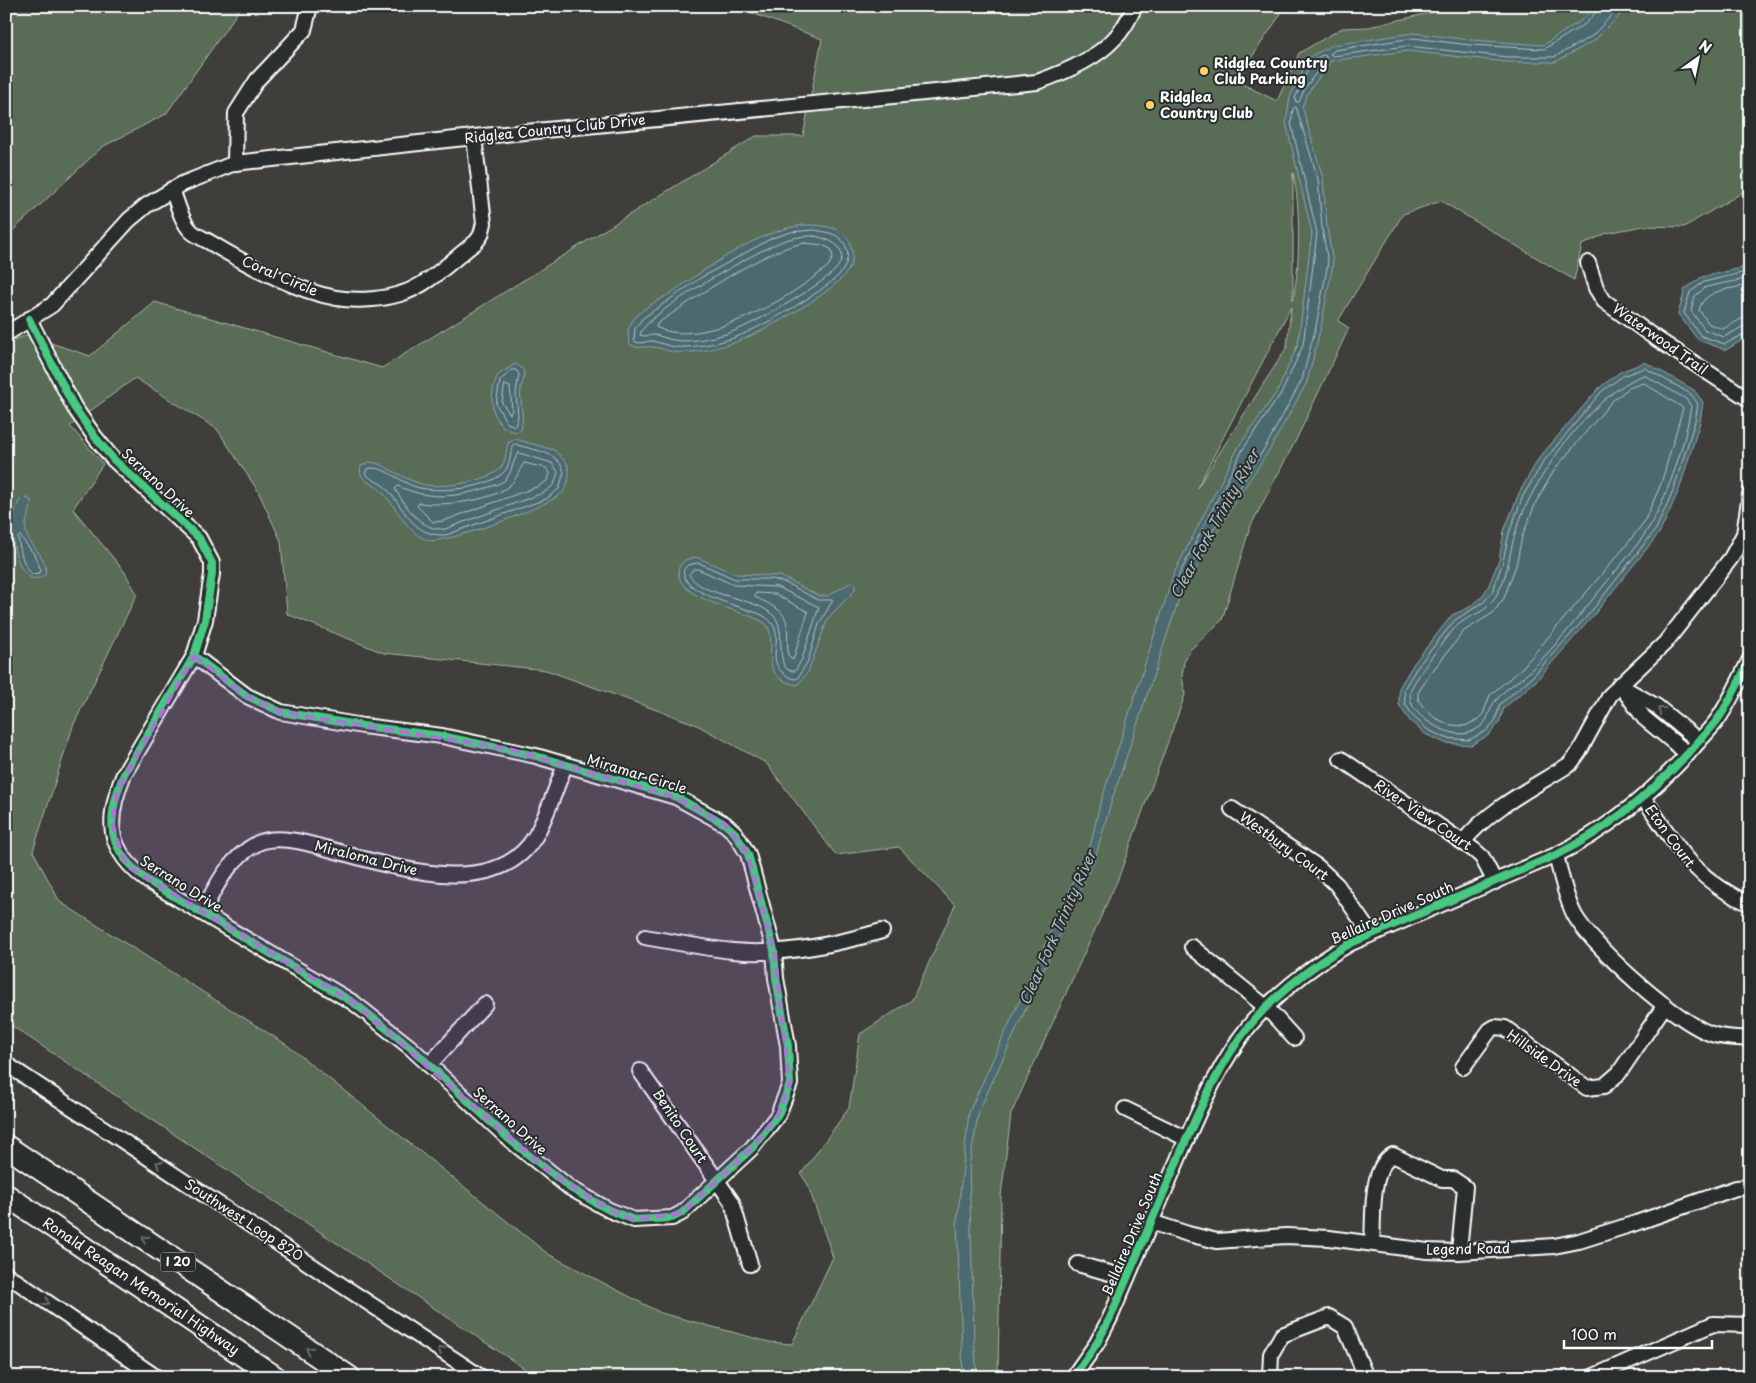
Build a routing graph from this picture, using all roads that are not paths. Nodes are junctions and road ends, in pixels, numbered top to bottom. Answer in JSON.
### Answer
{"nodes":[{"id":1,"x":310,"y":6,"type":"edge"},
{"id":2,"x":1135,"y":6,"type":"edge"},
{"id":3,"x":474,"y":137,"type":"junction"},
{"id":4,"x":235,"y":164,"type":"junction"},
{"id":5,"x":172,"y":189,"type":"junction"},
{"id":6,"x":1588,"y":263,"type":"dead end"},
{"id":7,"x":29,"y":319,"type":"junction"},
{"id":8,"x":6,"y":334,"type":"edge"},
{"id":9,"x":1750,"y":400,"type":"edge"},
{"id":10,"x":1750,"y":494,"type":"edge"},
{"id":11,"x":194,"y":656,"type":"junction"},
{"id":12,"x":1750,"y":659,"type":"edge"},
{"id":13,"x":1619,"y":685,"type":"junction"},
{"id":14,"x":1699,"y":741,"type":"junction"},
{"id":15,"x":1688,"y":754,"type":"junction"},
{"id":16,"x":1340,"y":759,"type":"dead end"},
{"id":17,"x":565,"y":765,"type":"junction"},
{"id":18,"x":1643,"y":797,"type":"junction"},
{"id":19,"x":1232,"y":809,"type":"dead end"},
{"id":20,"x":1463,"y":842,"type":"junction"},
{"id":21,"x":1556,"y":855,"type":"junction"},
{"id":22,"x":1495,"y":882,"type":"junction"},
{"id":23,"x":1750,"y":904,"type":"edge"},
{"id":24,"x":202,"y":913,"type":"junction"},
{"id":25,"x":882,"y":930,"type":"dead end"},
{"id":26,"x":1370,"y":933,"type":"junction"},
{"id":27,"x":645,"y":937,"type":"dead end"},
{"id":28,"x":1192,"y":947,"type":"dead end"},
{"id":29,"x":774,"y":950,"type":"junction"},
{"id":30,"x":485,"y":1004,"type":"dead end"},
{"id":31,"x":1665,"y":1005,"type":"junction"},
{"id":32,"x":1267,"y":1008,"type":"junction"},
{"id":33,"x":1294,"y":1038,"type":"dead end"},
{"id":34,"x":1750,"y":1039,"type":"edge"},
{"id":35,"x":6,"y":1064,"type":"edge"},
{"id":36,"x":429,"y":1065,"type":"junction"},
{"id":37,"x":1463,"y":1066,"type":"dead end"},
{"id":38,"x":640,"y":1071,"type":"dead end"},
{"id":39,"x":1125,"y":1109,"type":"dead end"},
{"id":40,"x":1186,"y":1139,"type":"junction"},
{"id":41,"x":6,"y":1146,"type":"edge"},
{"id":42,"x":717,"y":1180,"type":"junction"},
{"id":43,"x":1750,"y":1187,"type":"edge"},
{"id":44,"x":6,"y":1195,"type":"edge"},
{"id":45,"x":1151,"y":1222,"type":"junction"},
{"id":46,"x":1372,"y":1242,"type":"junction"},
{"id":47,"x":1459,"y":1252,"type":"junction"},
{"id":48,"x":750,"y":1264,"type":"dead end"},
{"id":49,"x":1078,"y":1264,"type":"dead end"},
{"id":50,"x":6,"y":1274,"type":"edge"},
{"id":51,"x":1127,"y":1278,"type":"junction"},
{"id":52,"x":1750,"y":1325,"type":"edge"},
{"id":53,"x":156,"y":1377,"type":"edge"},
{"id":54,"x":276,"y":1377,"type":"edge"},
{"id":55,"x":349,"y":1377,"type":"edge"},
{"id":56,"x":481,"y":1377,"type":"edge"},
{"id":57,"x":1074,"y":1377,"type":"edge"},
{"id":58,"x":1270,"y":1377,"type":"edge"},
{"id":59,"x":1366,"y":1377,"type":"edge"},
{"id":60,"x":1592,"y":1377,"type":"edge"}],
"edges":[{"from":1,"to":4,"type":"street"},
{"from":2,"to":3,"type":"street","name":"Ridglea Country Club Drive"},
{"from":3,"to":4,"type":"street","name":"Ridglea Country Club Drive"},
{"from":3,"to":5,"type":"street","name":"Coral Circle"},
{"from":4,"to":5,"type":"street","name":"Ridglea Country Club Drive"},
{"from":5,"to":7,"type":"street","name":"Ridglea Country Club Drive"},
{"from":6,"to":9,"type":"street","name":"Waterwood Trail"},
{"from":7,"to":8,"type":"street","name":"Ridglea Country Club Drive"},
{"from":7,"to":11,"type":"street","name":"Serrano Drive"},
{"from":10,"to":13,"type":"street"},
{"from":11,"to":17,"type":"street","name":"Miramar Circle"},
{"from":11,"to":24,"type":"street","name":"Serrano Drive"},
{"from":12,"to":14,"type":"street","name":"Bellaire Drive South"},
{"from":14,"to":13,"type":"street","one_way":true},
{"from":13,"to":15,"type":"street"},
{"from":13,"to":20,"type":"street"},
{"from":14,"to":15,"type":"street","name":"Bellaire Drive South"},
{"from":15,"to":18,"type":"street","name":"Bellaire Drive South"},
{"from":16,"to":20,"type":"street","name":"River View Court"},
{"from":17,"to":24,"type":"street","name":"Miraloma Drive"},
{"from":17,"to":29,"type":"street","name":"Miramar Circle"},
{"from":18,"to":21,"type":"street","name":"Bellaire Drive South"},
{"from":18,"to":23,"type":"street","name":"Eton Court"},
{"from":19,"to":26,"type":"street","name":"Westbury Court"},
{"from":20,"to":22,"type":"street","name":"River View Court"},
{"from":21,"to":22,"type":"street","name":"Bellaire Drive South"},
{"from":21,"to":31,"type":"street"},
{"from":22,"to":26,"type":"street","name":"Bellaire Drive South"},
{"from":24,"to":36,"type":"street","name":"Serrano Drive"},
{"from":25,"to":29,"type":"street"},
{"from":26,"to":32,"type":"street","name":"Bellaire Drive South"},
{"from":27,"to":29,"type":"street"},
{"from":28,"to":32,"type":"street"},
{"from":29,"to":42,"type":"street","name":"Miramar Circle"},
{"from":30,"to":36,"type":"street"},
{"from":31,"to":34,"type":"street"},
{"from":31,"to":37,"type":"street","name":"Hillside Drive"},
{"from":32,"to":33,"type":"street"},
{"from":32,"to":40,"type":"street","name":"Bellaire Drive South"},
{"from":56,"to":35,"type":"street","name":"Southwest Loop 820","one_way":true},
{"from":36,"to":42,"type":"street","name":"Serrano Drive"},
{"from":38,"to":42,"type":"street","name":"Benito Court"},
{"from":39,"to":40,"type":"street"},
{"from":40,"to":45,"type":"street","name":"Bellaire Drive South"},
{"from":55,"to":41,"type":"highway","number":"I 20","one_way":true},
{"from":42,"to":48,"type":"street","name":"Benito Court"},
{"from":43,"to":47,"type":"street","name":"Legend Road"},
{"from":44,"to":54,"type":"highway","name":"Ronald Reagan Memorial Highway"},
{"from":45,"to":46,"type":"street","name":"Legend Road"},
{"from":45,"to":51,"type":"street","name":"Bellaire Drive South"},
{"from":46,"to":47,"type":"street","name":"Legend Road"},
{"from":46,"to":47,"type":"street"},
{"from":49,"to":51,"type":"street"},
{"from":50,"to":53,"type":"street","one_way":true},
{"from":51,"to":57,"type":"street","name":"Bellaire Drive South"},
{"from":52,"to":60,"type":"street"},
{"from":58,"to":59,"type":"street"}]}
